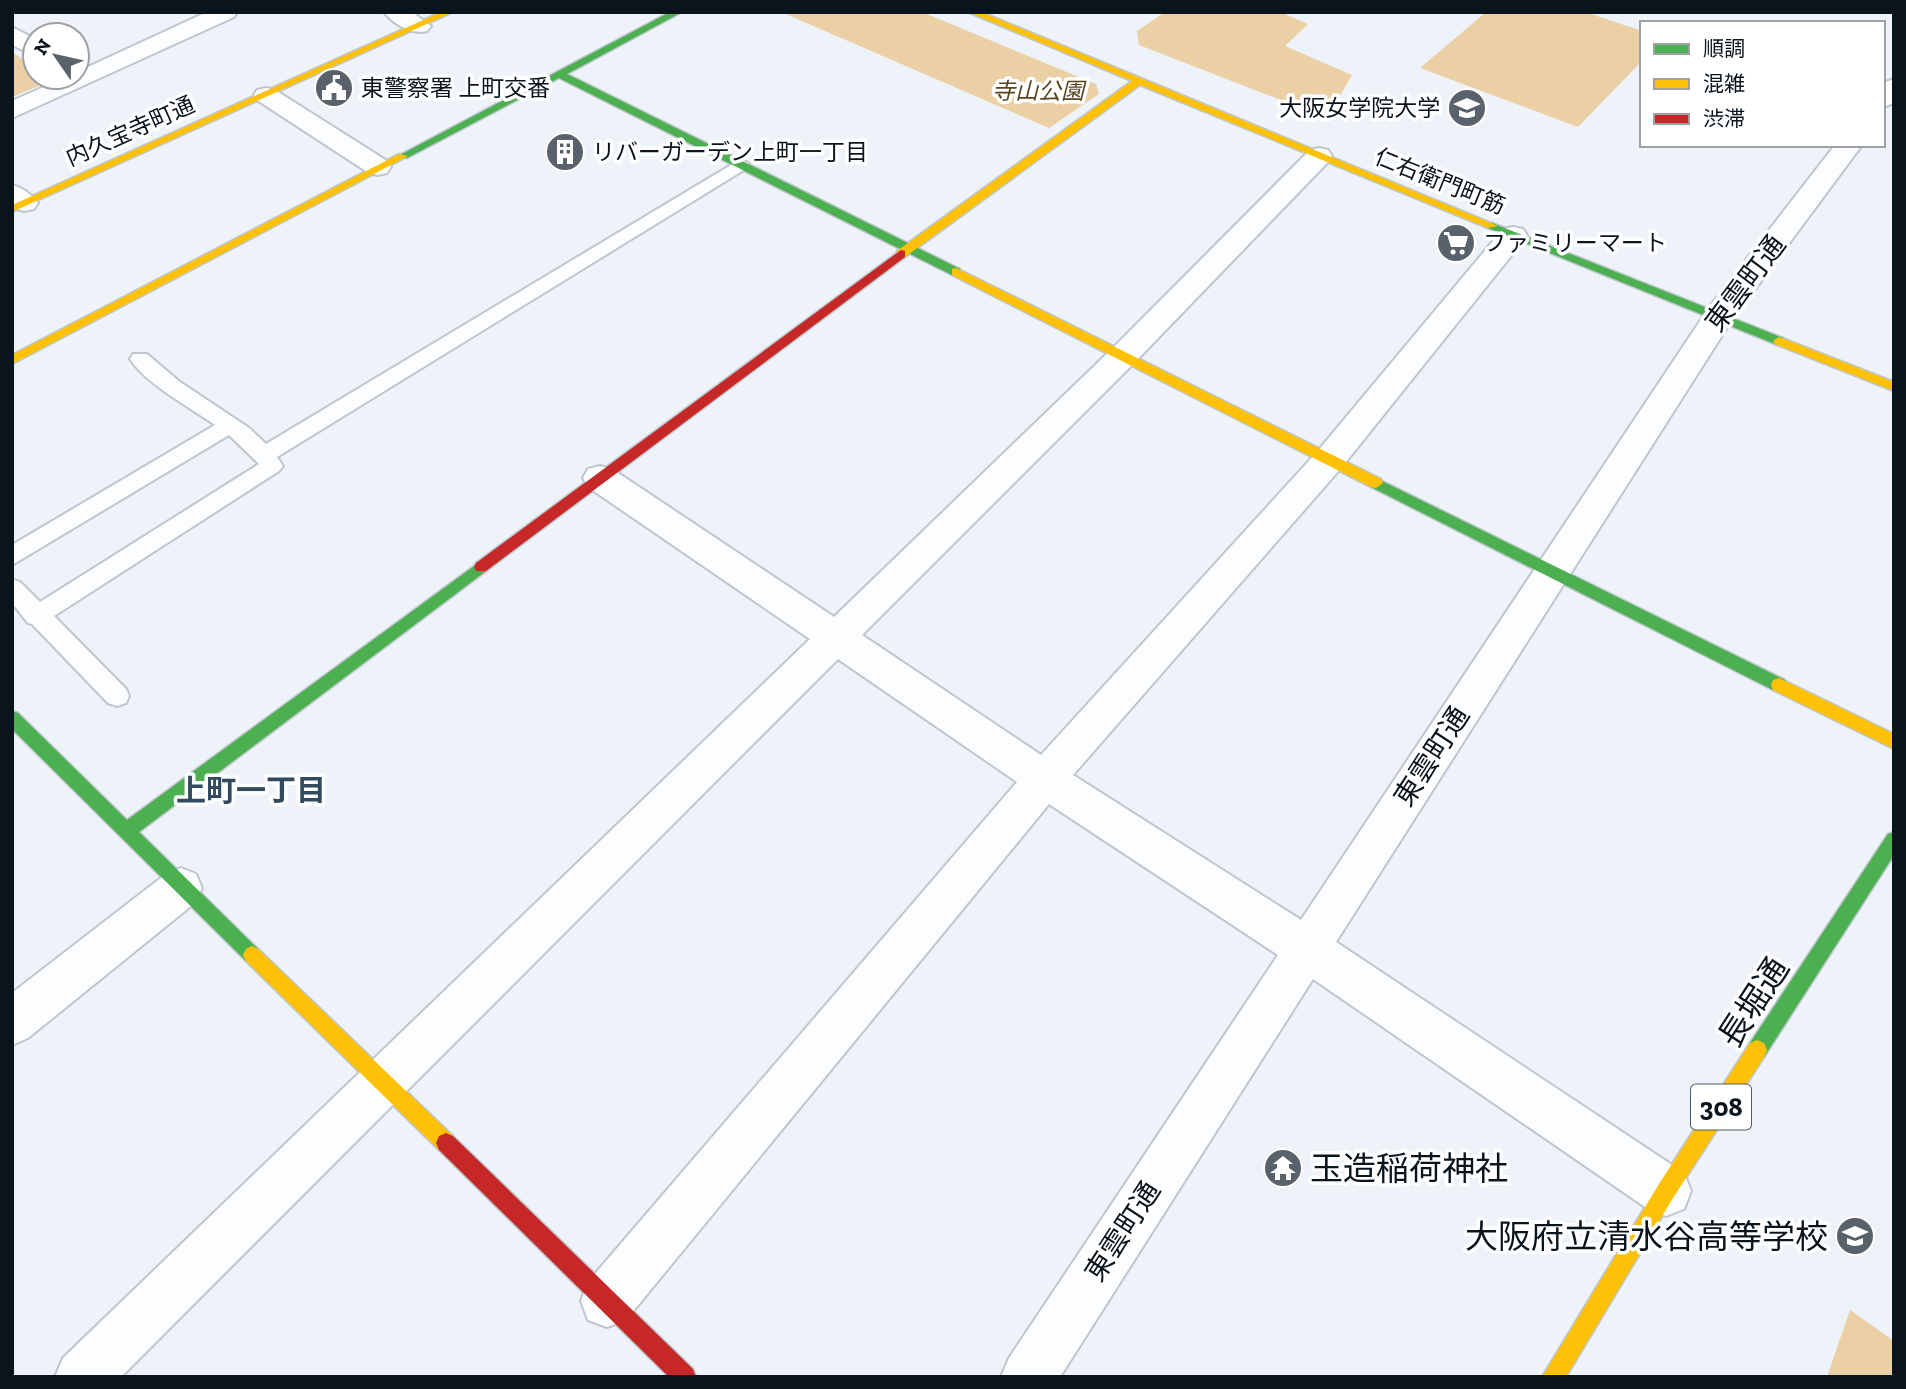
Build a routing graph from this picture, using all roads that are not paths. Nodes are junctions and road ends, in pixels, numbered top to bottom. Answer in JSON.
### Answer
{"nodes":[{"id":1,"x":226,"y":12,"type":"edge"},
{"id":2,"x":395,"y":12,"type":"edge"},
{"id":3,"x":450,"y":12,"type":"edge"},
{"id":4,"x":678,"y":12,"type":"edge"},
{"id":5,"x":972,"y":12,"type":"edge"},
{"id":6,"x":419,"y":26,"type":"junction"},
{"id":7,"x":91,"y":73,"type":"edge"},
{"id":8,"x":559,"y":74,"type":"junction"},
{"id":9,"x":1140,"y":80,"type":"junction"},
{"id":10,"x":53,"y":91,"type":"edge"},
{"id":11,"x":266,"y":95,"type":"junction"},
{"id":12,"x":12,"y":111,"type":"edge"},
{"id":13,"x":1847,"y":147,"type":"edge"},
{"id":14,"x":1319,"y":156,"type":"junction"},
{"id":15,"x":741,"y":164,"type":"junction"},
{"id":16,"x":378,"y":167,"type":"junction"},
{"id":17,"x":16,"y":202,"type":"edge"},
{"id":18,"x":1513,"y":235,"type":"junction"},
{"id":19,"x":909,"y":248,"type":"junction"},
{"id":20,"x":1719,"y":316,"type":"junction"},
{"id":21,"x":1123,"y":356,"type":"junction"},
{"id":22,"x":140,"y":359,"type":"dead end"},
{"id":23,"x":12,"y":360,"type":"edge"},
{"id":24,"x":1894,"y":387,"type":"edge"},
{"id":25,"x":230,"y":425,"type":"junction"},
{"id":26,"x":264,"y":455,"type":"junction"},
{"id":27,"x":1329,"y":460,"type":"junction"},
{"id":28,"x":600,"y":478,"type":"junction"},
{"id":29,"x":12,"y":556,"type":"edge"},
{"id":30,"x":1552,"y":569,"type":"junction"},
{"id":31,"x":12,"y":588,"type":"edge"},
{"id":32,"x":36,"y":616,"type":"junction"},
{"id":33,"x":835,"y":638,"type":"junction"},
{"id":34,"x":117,"y":696,"type":"dead end"},
{"id":35,"x":12,"y":719,"type":"edge"},
{"id":36,"x":1894,"y":741,"type":"edge"},
{"id":37,"x":1045,"y":779,"type":"junction"},
{"id":38,"x":125,"y":831,"type":"junction"},
{"id":39,"x":1894,"y":840,"type":"edge"},
{"id":40,"x":181,"y":888,"type":"junction"},
{"id":41,"x":1307,"y":949,"type":"junction"},
{"id":42,"x":12,"y":1022,"type":"edge"},
{"id":43,"x":384,"y":1082,"type":"junction"},
{"id":44,"x":1666,"y":1191,"type":"junction"},
{"id":45,"x":607,"y":1301,"type":"junction"},
{"id":46,"x":679,"y":1375,"type":"edge"},
{"id":47,"x":82,"y":1377,"type":"edge"},
{"id":48,"x":1028,"y":1377,"type":"edge"},
{"id":49,"x":1553,"y":1377,"type":"edge"}],
"edges":[{"from":1,"to":7,"type":"street"},
{"from":2,"to":6,"type":"street"},
{"from":3,"to":6,"type":"main road","name":"内久宝寺町通"},
{"from":4,"to":8,"type":"main road"},
{"from":5,"to":9,"type":"main road","name":"仁右衛門町筋"},
{"from":6,"to":11,"type":"main road","name":"内久宝寺町通"},
{"from":8,"to":15,"type":"main road"},
{"from":8,"to":16,"type":"main road"},
{"from":9,"to":14,"type":"main road","name":"仁右衛門町筋"},
{"from":9,"to":19,"type":"main road"},
{"from":10,"to":12,"type":"street"},
{"from":11,"to":16,"type":"street"},
{"from":11,"to":17,"type":"main road","name":"内久宝寺町通"},
{"from":13,"to":20,"type":"street","name":"東雲町通"},
{"from":14,"to":18,"type":"main road","name":"仁右衛門町筋"},
{"from":14,"to":21,"type":"street"},
{"from":15,"to":19,"type":"main road"},
{"from":15,"to":26,"type":"lane"},
{"from":16,"to":23,"type":"main road"},
{"from":18,"to":20,"type":"main road","name":"仁右衛門町筋"},
{"from":18,"to":27,"type":"street"},
{"from":19,"to":21,"type":"main road"},
{"from":19,"to":28,"type":"main road"},
{"from":20,"to":24,"type":"main road","name":"仁右衛門町筋"},
{"from":20,"to":30,"type":"street","name":"東雲町通"},
{"from":21,"to":27,"type":"main road"},
{"from":21,"to":33,"type":"street"},
{"from":22,"to":25,"type":"lane"},
{"from":25,"to":26,"type":"lane"},
{"from":25,"to":29,"type":"lane"},
{"from":26,"to":32,"type":"lane"},
{"from":27,"to":30,"type":"main road"},
{"from":27,"to":37,"type":"street"},
{"from":28,"to":33,"type":"street"},
{"from":28,"to":38,"type":"main road"},
{"from":30,"to":36,"type":"main road"},
{"from":30,"to":41,"type":"street","name":"東雲町通"},
{"from":31,"to":32,"type":"lane"},
{"from":32,"to":34,"type":"lane"},
{"from":33,"to":37,"type":"street"},
{"from":33,"to":43,"type":"street"},
{"from":35,"to":38,"type":"main road"},
{"from":37,"to":41,"type":"street"},
{"from":37,"to":45,"type":"street"},
{"from":38,"to":40,"type":"main road"},
{"from":39,"to":44,"type":"main road","name":"長堀通","number":"308"},
{"from":40,"to":42,"type":"street"},
{"from":40,"to":43,"type":"main road"},
{"from":41,"to":44,"type":"street"},
{"from":41,"to":48,"type":"street","name":"東雲町通"},
{"from":43,"to":45,"type":"main road"},
{"from":43,"to":47,"type":"street"},
{"from":44,"to":49,"type":"main road","name":"長堀通","number":"308"},
{"from":45,"to":46,"type":"main road"}]}
